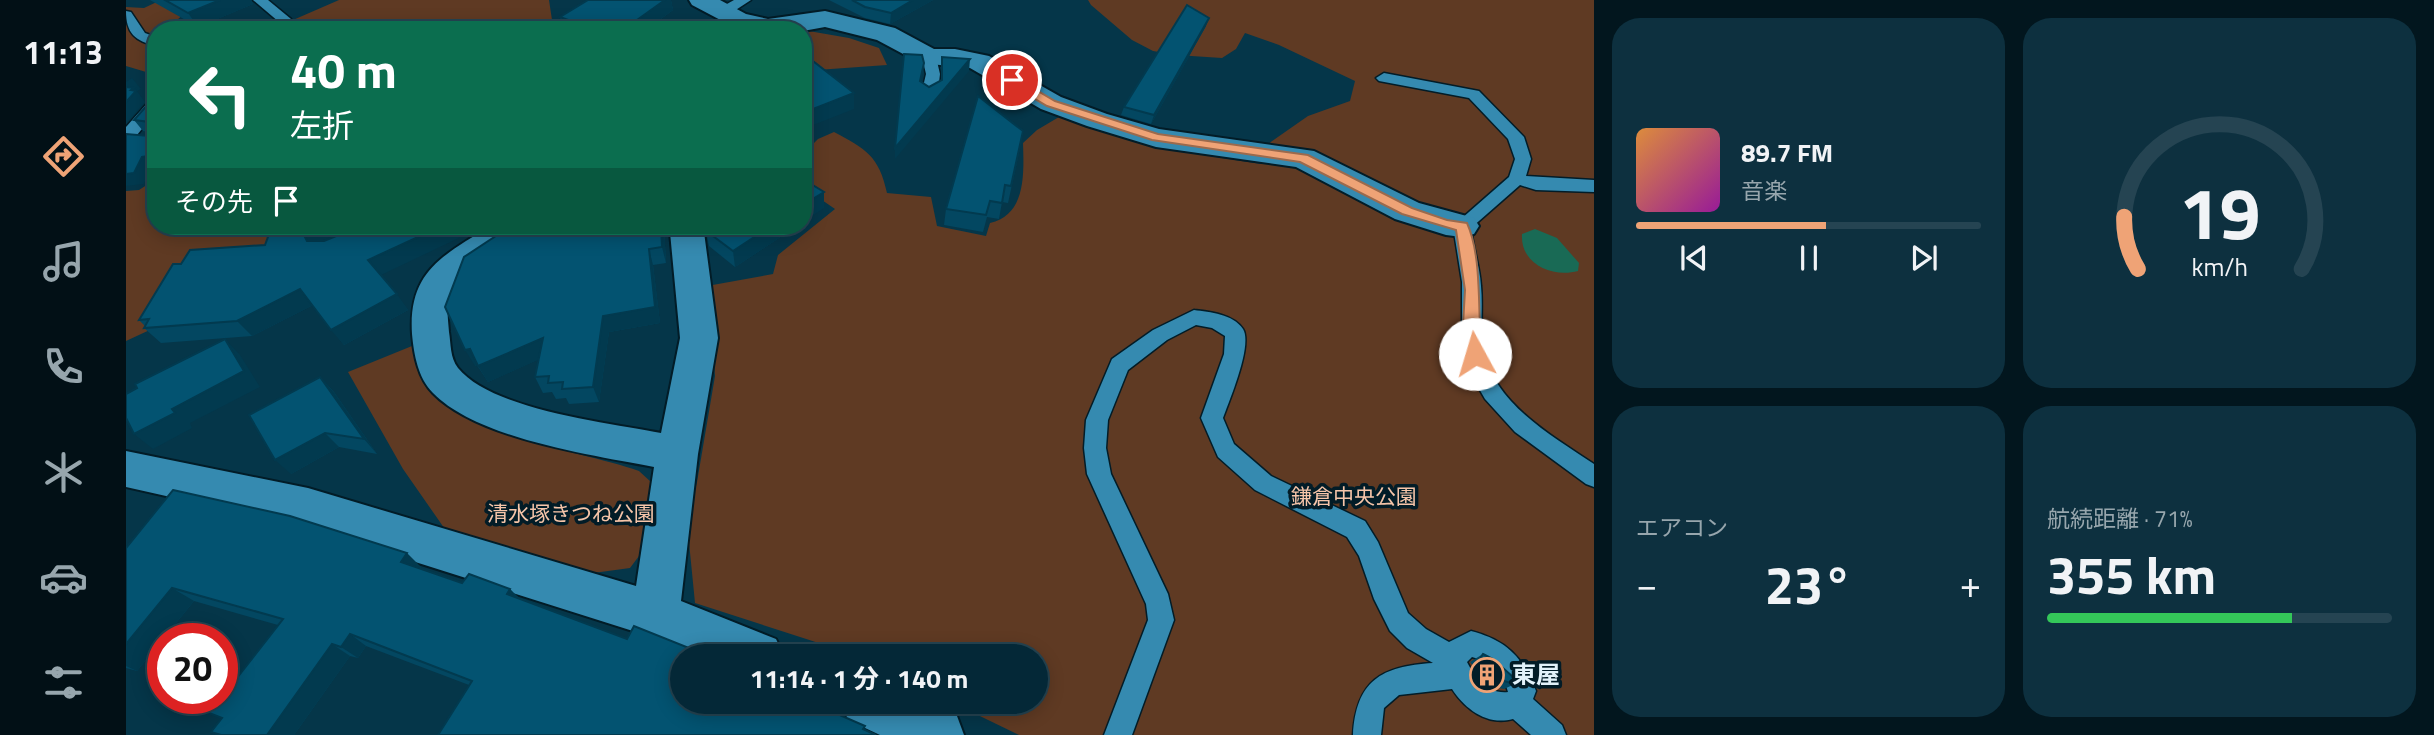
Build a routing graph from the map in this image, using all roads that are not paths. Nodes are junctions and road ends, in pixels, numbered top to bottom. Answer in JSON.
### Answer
{"nodes":[{"id":1,"x":260,"y":0,"type":"edge"},
{"id":2,"x":722,"y":4,"type":"edge"},
{"id":3,"x":126,"y":15,"type":"edge"},
{"id":4,"x":284,"y":19,"type":"dead end"},
{"id":5,"x":744,"y":21,"type":"edge"},
{"id":6,"x":808,"y":21,"type":"edge"},
{"id":7,"x":147,"y":38,"type":"edge"},
{"id":8,"x":929,"y":57,"type":"junction"},
{"id":9,"x":1384,"y":78,"type":"dead end"},
{"id":10,"x":930,"y":91,"type":"edge"},
{"id":11,"x":147,"y":112,"type":"edge"},
{"id":12,"x":126,"y":137,"type":"edge"},
{"id":13,"x":146,"y":139,"type":"edge"},
{"id":14,"x":1517,"y":179,"type":"junction"},
{"id":15,"x":1594,"y":186,"type":"edge"},
{"id":16,"x":1462,"y":226,"type":"junction"},
{"id":17,"x":499,"y":235,"type":"edge"},
{"id":18,"x":687,"y":235,"type":"edge"},
{"id":19,"x":677,"y":454,"type":"junction"},
{"id":20,"x":126,"y":469,"type":"edge"},
{"id":21,"x":1594,"y":477,"type":"edge"},
{"id":22,"x":655,"y":615,"type":"junction"},
{"id":23,"x":729,"y":644,"type":"edge"},
{"id":24,"x":1455,"y":667,"type":"junction"},
{"id":25,"x":1517,"y":704,"type":"junction"},
{"id":26,"x":892,"y":714,"type":"edge"},
{"id":27,"x":938,"y":735,"type":"edge"},
{"id":28,"x":1118,"y":735,"type":"edge"},
{"id":29,"x":1367,"y":735,"type":"edge"},
{"id":30,"x":1552,"y":735,"type":"edge"}],
"edges":[{"from":1,"to":4,"type":"lane"},
{"from":2,"to":5,"type":"street"},
{"from":3,"to":7,"type":"lane"},
{"from":6,"to":8,"type":"street"},
{"from":8,"to":10,"type":"lane"},
{"from":8,"to":16,"type":"street"},
{"from":9,"to":14,"type":"lane"},
{"from":11,"to":12,"type":"lane"},
{"from":12,"to":13,"type":"lane"},
{"from":14,"to":15,"type":"lane"},
{"from":14,"to":16,"type":"lane"},
{"from":16,"to":21,"type":"lane"},
{"from":17,"to":19,"type":"street"},
{"from":18,"to":19,"type":"street"},
{"from":19,"to":22,"type":"street"},
{"from":20,"to":22,"type":"street"},
{"from":22,"to":23,"type":"street"},
{"from":24,"to":25,"type":"lane"},
{"from":24,"to":25,"type":"lane"},
{"from":24,"to":28,"type":"lane"},
{"from":24,"to":29,"type":"lane"},
{"from":25,"to":30,"type":"lane"},
{"from":26,"to":27,"type":"street"}]}
